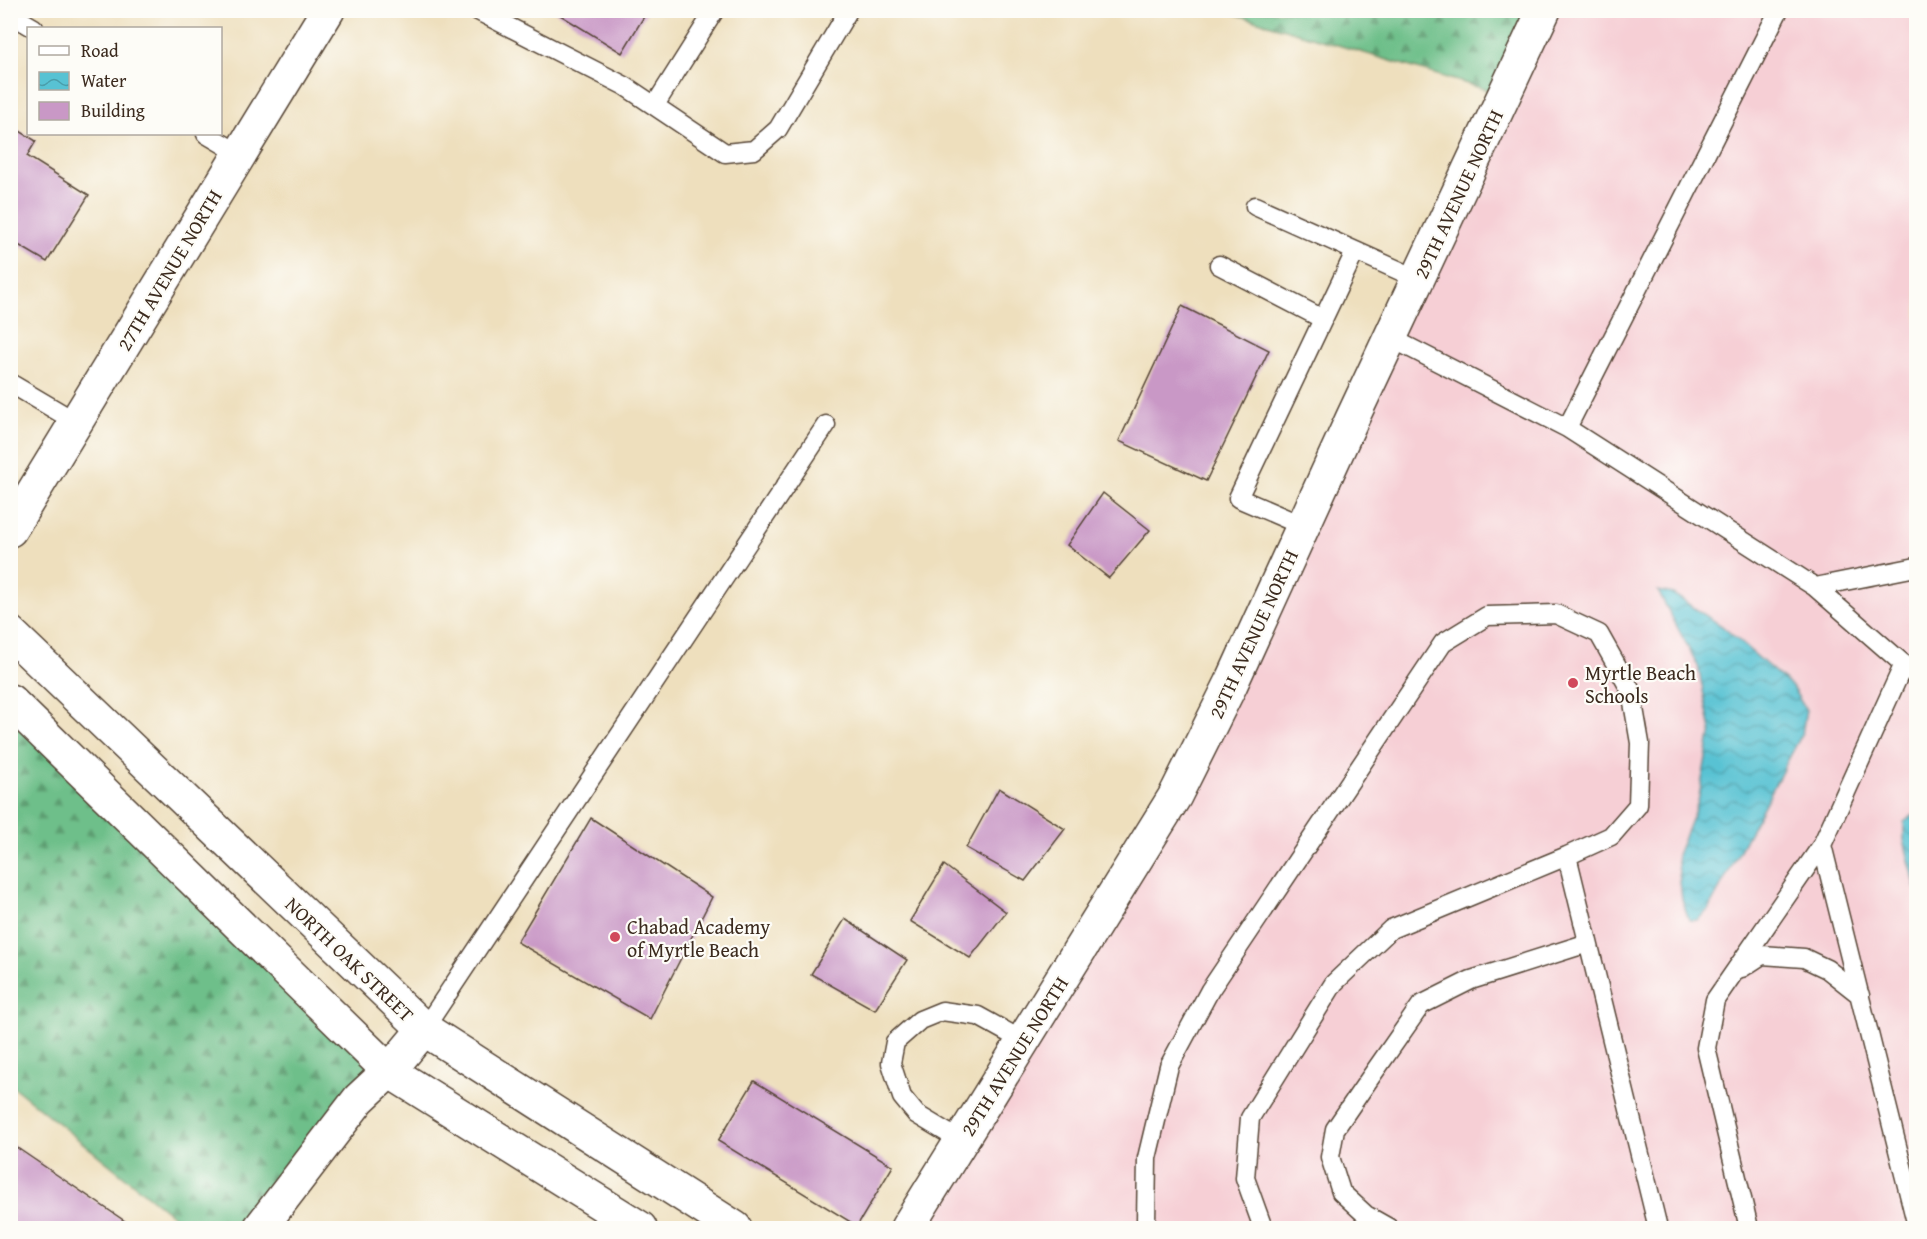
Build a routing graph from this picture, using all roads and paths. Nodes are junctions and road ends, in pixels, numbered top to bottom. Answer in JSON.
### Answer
{"nodes":[{"id":1,"x":328,"y":10,"type":"edge"},
{"id":2,"x":476,"y":10,"type":"edge"},
{"id":3,"x":715,"y":10,"type":"edge"},
{"id":4,"x":845,"y":10,"type":"edge"},
{"id":5,"x":1544,"y":10,"type":"edge"},
{"id":6,"x":1779,"y":10,"type":"edge"},
{"id":7,"x":10,"y":14,"type":"edge"},
{"id":8,"x":32,"y":27,"type":"edge"},
{"id":9,"x":655,"y":105,"type":"junction"},
{"id":10,"x":208,"y":135,"type":"edge"},
{"id":11,"x":240,"y":154,"type":"junction"},
{"id":12,"x":1256,"y":206,"type":"dead end"},
{"id":13,"x":1355,"y":252,"type":"junction"},
{"id":14,"x":1219,"y":265,"type":"dead end"},
{"id":15,"x":1418,"y":279,"type":"junction"},
{"id":16,"x":1323,"y":319,"type":"junction"},
{"id":17,"x":1391,"y":338,"type":"junction"},
{"id":18,"x":10,"y":383,"type":"edge"},
{"id":19,"x":76,"y":422,"type":"junction"},
{"id":20,"x":826,"y":425,"type":"dead end"},
{"id":21,"x":1567,"y":428,"type":"junction"},
{"id":22,"x":1303,"y":526,"type":"junction"},
{"id":23,"x":10,"y":530,"type":"edge"},
{"id":24,"x":1917,"y":567,"type":"edge"},
{"id":25,"x":1815,"y":587,"type":"junction"},
{"id":26,"x":10,"y":633,"type":"edge"},
{"id":27,"x":1910,"y":669,"type":"edge"},
{"id":28,"x":10,"y":700,"type":"edge"},
{"id":29,"x":1822,"y":845,"type":"junction"},
{"id":30,"x":1567,"y":856,"type":"junction"},
{"id":31,"x":1588,"y":943,"type":"junction"},
{"id":32,"x":1734,"y":973,"type":"junction"},
{"id":33,"x":1860,"y":995,"type":"junction"},
{"id":34,"x":424,"y":1029,"type":"junction"},
{"id":35,"x":1023,"y":1041,"type":"junction"},
{"id":36,"x":389,"y":1071,"type":"junction"},
{"id":37,"x":961,"y":1142,"type":"junction"},
{"id":38,"x":1917,"y":1222,"type":"edge"},
{"id":39,"x":260,"y":1228,"type":"edge"},
{"id":40,"x":640,"y":1228,"type":"edge"},
{"id":41,"x":735,"y":1228,"type":"edge"},
{"id":42,"x":907,"y":1228,"type":"edge"},
{"id":43,"x":1149,"y":1228,"type":"edge"},
{"id":44,"x":1263,"y":1228,"type":"edge"},
{"id":45,"x":1389,"y":1228,"type":"edge"},
{"id":46,"x":1658,"y":1228,"type":"edge"},
{"id":47,"x":1749,"y":1228,"type":"edge"}],
"edges":[{"from":1,"to":11,"type":"main road","name":"27TH AVENUE NORTH"},
{"from":2,"to":9,"type":"lane"},
{"from":3,"to":9,"type":"lane"},
{"from":4,"to":9,"type":"lane"},
{"from":5,"to":15,"type":"main road","name":"29TH AVENUE NORTH"},
{"from":6,"to":21,"type":"lane"},
{"from":7,"to":8,"type":"lane"},
{"from":10,"to":11,"type":"lane"},
{"from":11,"to":19,"type":"main road","name":"27TH AVENUE NORTH"},
{"from":12,"to":13,"type":"lane"},
{"from":13,"to":15,"type":"lane"},
{"from":13,"to":16,"type":"lane"},
{"from":14,"to":16,"type":"lane"},
{"from":15,"to":17,"type":"main road","name":"29TH AVENUE NORTH"},
{"from":16,"to":22,"type":"lane"},
{"from":17,"to":21,"type":"lane"},
{"from":17,"to":22,"type":"main road","name":"29TH AVENUE NORTH"},
{"from":18,"to":19,"type":"lane"},
{"from":19,"to":23,"type":"main road","name":"27TH AVENUE NORTH"},
{"from":20,"to":34,"type":"lane"},
{"from":21,"to":25,"type":"lane"},
{"from":22,"to":35,"type":"main road","name":"29TH AVENUE NORTH"},
{"from":24,"to":25,"type":"lane"},
{"from":25,"to":27,"type":"lane"},
{"from":26,"to":34,"type":"main road","name":"NORTH OAK STREET"},
{"from":27,"to":29,"type":"lane"},
{"from":28,"to":36,"type":"main road"},
{"from":29,"to":32,"type":"lane"},
{"from":29,"to":33,"type":"lane"},
{"from":30,"to":31,"type":"lane"},
{"from":30,"to":43,"type":"lane"},
{"from":30,"to":44,"type":"lane"},
{"from":31,"to":45,"type":"lane"},
{"from":31,"to":46,"type":"lane"},
{"from":32,"to":33,"type":"lane"},
{"from":32,"to":47,"type":"lane"},
{"from":33,"to":38,"type":"lane"},
{"from":34,"to":36,"type":"main road"},
{"from":34,"to":41,"type":"main road","name":"NORTH OAK STREET"},
{"from":35,"to":37,"type":"main road","name":"29TH AVENUE NORTH"},
{"from":35,"to":37,"type":"lane"},
{"from":36,"to":39,"type":"main road"},
{"from":36,"to":40,"type":"main road"},
{"from":37,"to":42,"type":"main road","name":"29TH AVENUE NORTH"}]}
